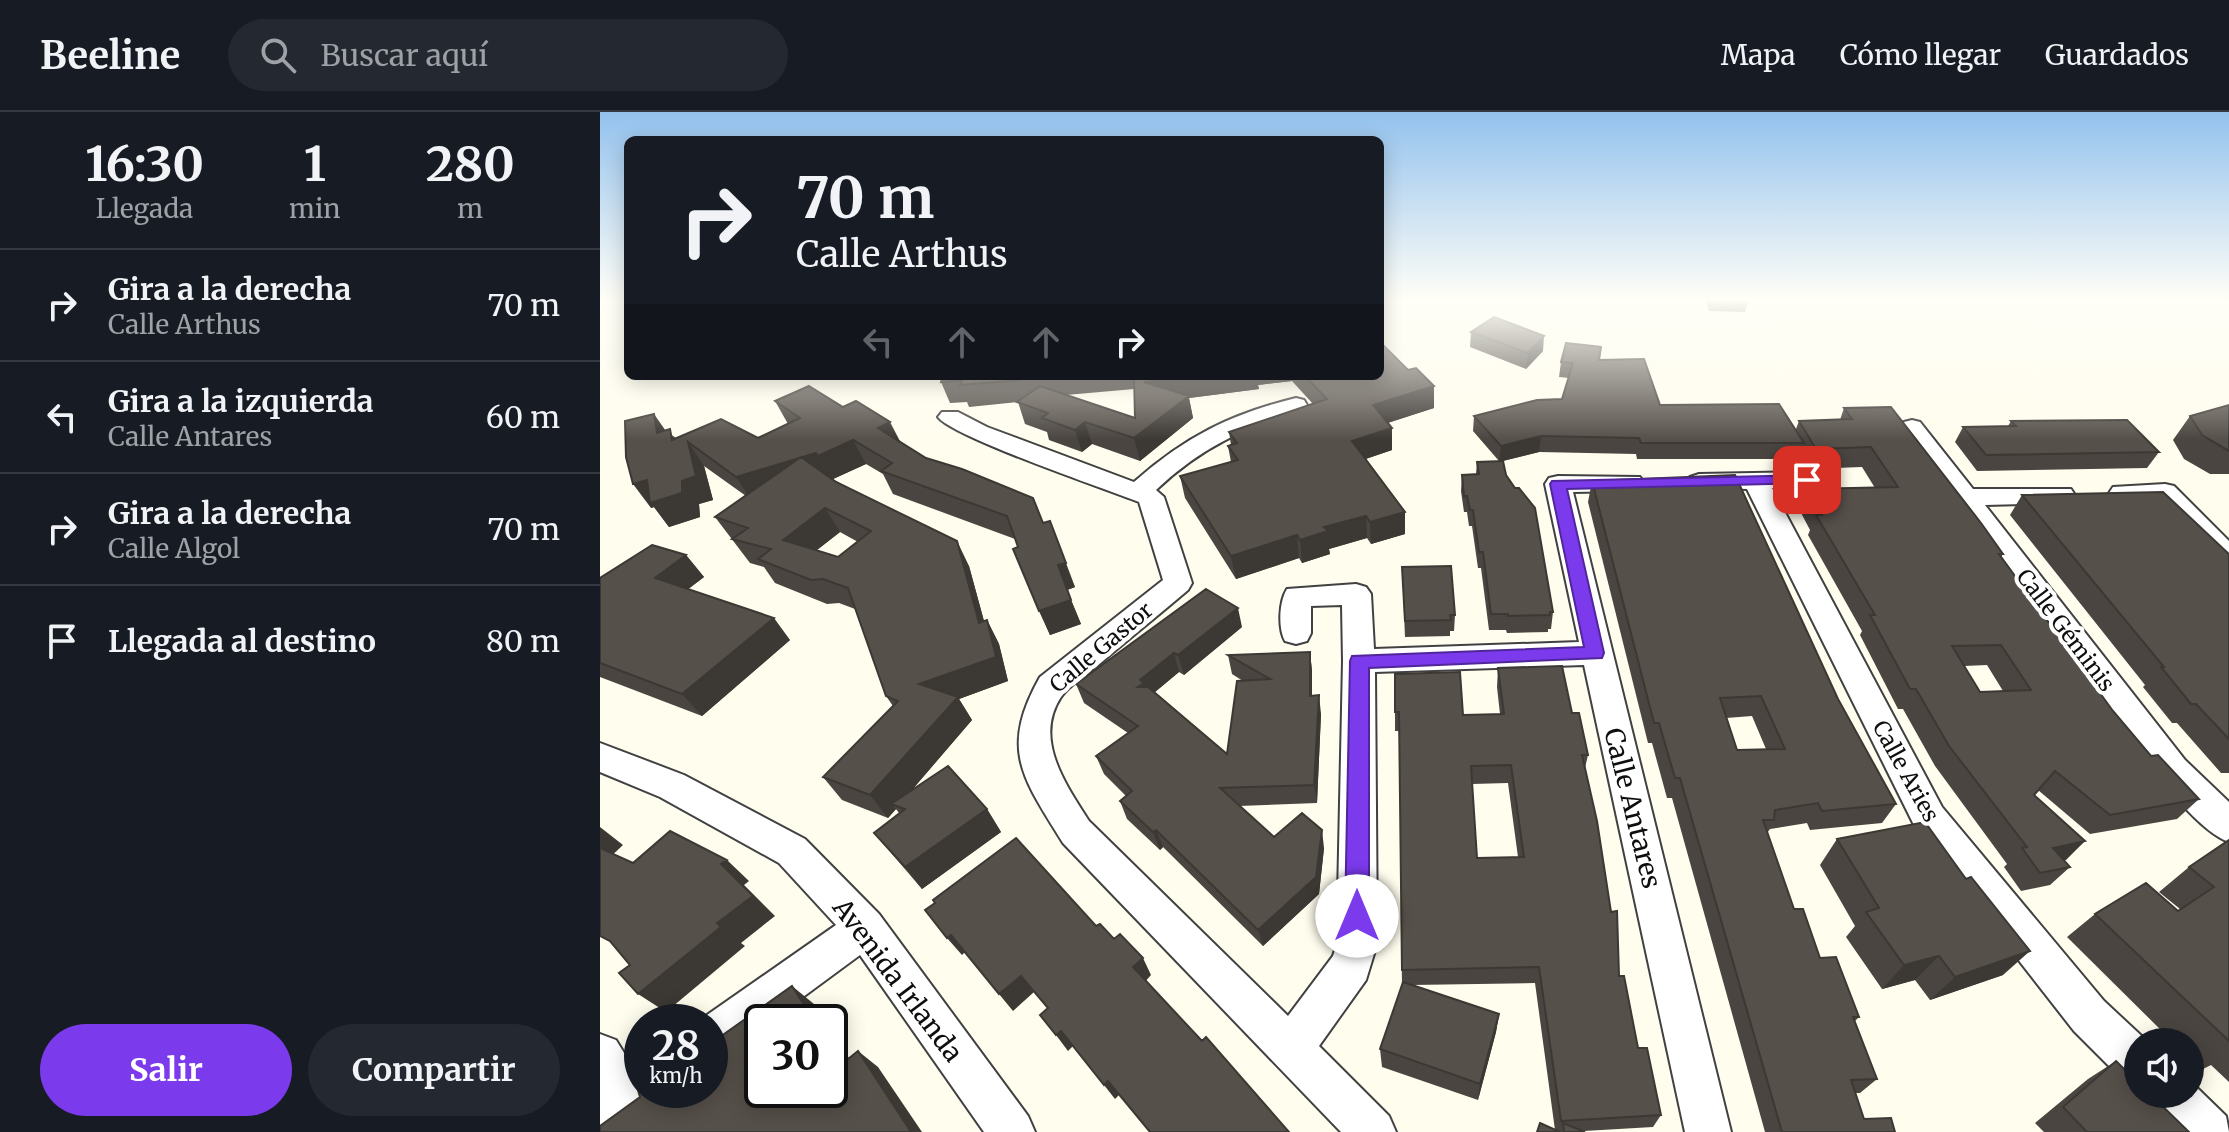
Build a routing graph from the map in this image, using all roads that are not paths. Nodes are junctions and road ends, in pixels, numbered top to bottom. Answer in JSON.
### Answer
{"nodes":[{"id":1,"x":1296,"y":405,"type":"dead end"},
{"id":2,"x":950,"y":417,"type":"dead end"},
{"id":3,"x":1912,"y":427,"type":"dead end"},
{"id":4,"x":1807,"y":480,"type":"dead end"},
{"id":5,"x":1756,"y":482,"type":"junction"},
{"id":6,"x":1649,"y":483,"type":"edge"},
{"id":7,"x":1680,"y":483,"type":"edge"},
{"id":8,"x":1138,"y":492,"type":"junction"},
{"id":9,"x":1967,"y":497,"type":"junction"},
{"id":10,"x":2229,"y":557,"type":"edge"},
{"id":11,"x":1296,"y":633,"type":"dead end"},
{"id":12,"x":1595,"y":653,"type":"junction"},
{"id":13,"x":1359,"y":661,"type":"junction"},
{"id":14,"x":600,"y":757,"type":"edge"},
{"id":15,"x":2229,"y":826,"type":"edge"},
{"id":16,"x":865,"y":928,"type":"junction"},
{"id":17,"x":728,"y":1026,"type":"edge"},
{"id":18,"x":1291,"y":1049,"type":"junction"},
{"id":19,"x":2124,"y":1050,"type":"edge"},
{"id":20,"x":600,"y":1056,"type":"edge"},
{"id":21,"x":623,"y":1102,"type":"edge"},
{"id":22,"x":2185,"y":1108,"type":"edge"},
{"id":23,"x":1012,"y":1132,"type":"edge"},
{"id":24,"x":1373,"y":1132,"type":"edge"},
{"id":25,"x":1708,"y":1132,"type":"edge"},
{"id":26,"x":2210,"y":1132,"type":"edge"}],
"edges":[{"from":1,"to":8,"type":"street"},
{"from":2,"to":8,"type":"street"},
{"from":3,"to":9,"type":"street","name":"Calle Géminis"},
{"from":4,"to":5,"type":"street"},
{"from":5,"to":7,"type":"street"},
{"from":5,"to":19,"type":"street","name":"Calle Aries"},
{"from":6,"to":12,"type":"street","name":"Calle Antares"},
{"from":8,"to":18,"type":"street","name":"Calle Gastor"},
{"from":9,"to":10,"type":"street"},
{"from":9,"to":15,"type":"street","name":"Calle Géminis"},
{"from":11,"to":13,"type":"street"},
{"from":12,"to":13,"type":"street"},
{"from":12,"to":25,"type":"street","name":"Calle Antares"},
{"from":13,"to":18,"type":"street"},
{"from":14,"to":16,"type":"street","name":"Avenida Irlanda"},
{"from":16,"to":17,"type":"street"},
{"from":16,"to":23,"type":"street","name":"Avenida Irlanda"},
{"from":18,"to":24,"type":"street","name":"Calle Gastor"},
{"from":20,"to":21,"type":"street"},
{"from":22,"to":26,"type":"street"}]}
